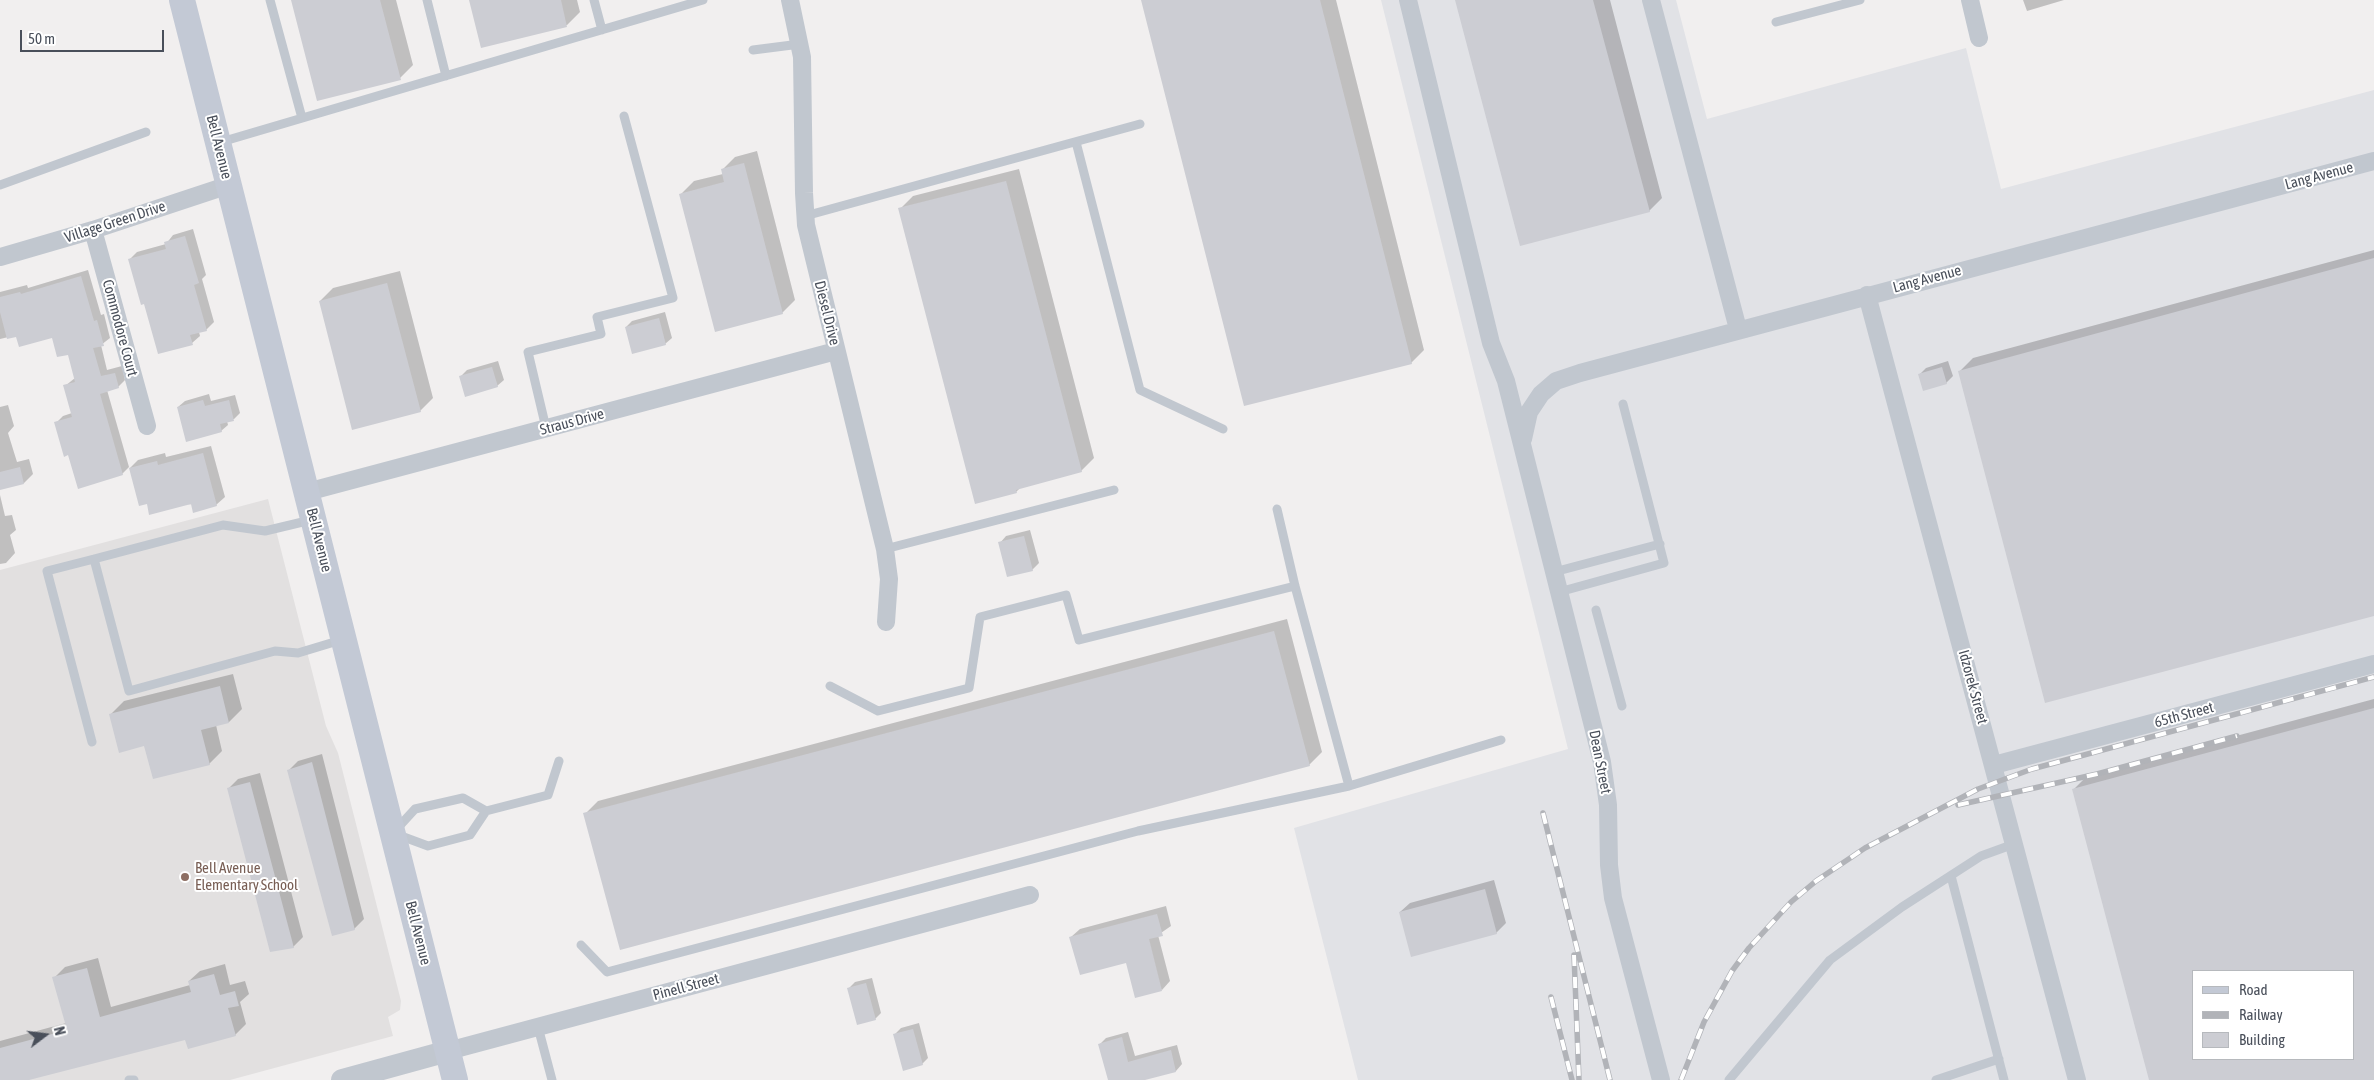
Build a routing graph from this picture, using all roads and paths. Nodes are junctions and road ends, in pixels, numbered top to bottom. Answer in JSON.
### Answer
{"nodes":[{"id":1,"x":182,"y":0,"type":"edge"},
{"id":2,"x":270,"y":0,"type":"edge"},
{"id":3,"x":427,"y":0,"type":"edge"},
{"id":4,"x":594,"y":0,"type":"edge"},
{"id":5,"x":703,"y":0,"type":"edge"},
{"id":6,"x":790,"y":0,"type":"edge"},
{"id":7,"x":1408,"y":0,"type":"edge"},
{"id":8,"x":1651,"y":0,"type":"edge"},
{"id":9,"x":1860,"y":0,"type":"edge"},
{"id":10,"x":1970,"y":0,"type":"edge"},
{"id":11,"x":1776,"y":22,"type":"dead end"},
{"id":12,"x":602,"y":30,"type":"junction"},
{"id":13,"x":1979,"y":38,"type":"dead end"},
{"id":14,"x":800,"y":44,"type":"junction"},
{"id":15,"x":753,"y":50,"type":"dead end"},
{"id":16,"x":446,"y":76,"type":"junction"},
{"id":17,"x":624,"y":116,"type":"dead end"},
{"id":18,"x":302,"y":118,"type":"junction"},
{"id":19,"x":1140,"y":124,"type":"dead end"},
{"id":20,"x":146,"y":132,"type":"dead end"},
{"id":21,"x":1076,"y":142,"type":"junction"},
{"id":22,"x":218,"y":143,"type":"junction"},
{"id":23,"x":2374,"y":161,"type":"edge"},
{"id":24,"x":0,"y":184,"type":"edge"},
{"id":25,"x":228,"y":185,"type":"junction"},
{"id":26,"x":805,"y":216,"type":"junction"},
{"id":27,"x":93,"y":230,"type":"junction"},
{"id":28,"x":0,"y":257,"type":"edge"},
{"id":29,"x":1867,"y":295,"type":"junction"},
{"id":30,"x":1738,"y":329,"type":"junction"},
{"id":31,"x":836,"y":351,"type":"junction"},
{"id":32,"x":1623,"y":404,"type":"dead end"},
{"id":33,"x":147,"y":426,"type":"dead end"},
{"id":34,"x":546,"y":428,"type":"junction"},
{"id":35,"x":1223,"y":429,"type":"dead end"},
{"id":36,"x":1523,"y":447,"type":"junction"},
{"id":37,"x":1114,"y":490,"type":"dead end"},
{"id":38,"x":307,"y":492,"type":"junction"},
{"id":39,"x":1277,"y":509,"type":"dead end"},
{"id":40,"x":314,"y":519,"type":"junction"},
{"id":41,"x":1660,"y":544,"type":"junction"},
{"id":42,"x":885,"y":549,"type":"junction"},
{"id":43,"x":94,"y":559,"type":"junction"},
{"id":44,"x":1554,"y":572,"type":"junction"},
{"id":45,"x":1295,"y":586,"type":"junction"},
{"id":46,"x":1559,"y":592,"type":"junction"},
{"id":47,"x":1596,"y":610,"type":"dead end"},
{"id":48,"x":886,"y":622,"type":"dead end"},
{"id":49,"x":344,"y":639,"type":"junction"},
{"id":50,"x":2374,"y":664,"type":"edge"},
{"id":51,"x":830,"y":686,"type":"dead end"},
{"id":52,"x":1622,"y":706,"type":"dead end"},
{"id":53,"x":1502,"y":740,"type":"dead end"},
{"id":54,"x":92,"y":742,"type":"dead end"},
{"id":55,"x":559,"y":761,"type":"dead end"},
{"id":56,"x":1994,"y":766,"type":"junction"},
{"id":57,"x":1349,"y":786,"type":"junction"},
{"id":58,"x":486,"y":811,"type":"junction"},
{"id":59,"x":393,"y":833,"type":"junction"},
{"id":60,"x":2014,"y":844,"type":"junction"},
{"id":61,"x":1951,"y":876,"type":"junction"},
{"id":62,"x":1030,"y":895,"type":"dead end"},
{"id":63,"x":581,"y":945,"type":"dead end"},
{"id":64,"x":538,"y":1027,"type":"junction"},
{"id":65,"x":448,"y":1051,"type":"junction"},
{"id":66,"x":1999,"y":1059,"type":"junction"},
{"id":67,"x":129,"y":1080,"type":"edge"},
{"id":68,"x":134,"y":1080,"type":"edge"},
{"id":69,"x":342,"y":1080,"type":"edge"},
{"id":70,"x":455,"y":1080,"type":"edge"},
{"id":71,"x":552,"y":1080,"type":"edge"},
{"id":72,"x":1661,"y":1080,"type":"edge"},
{"id":73,"x":1730,"y":1080,"type":"edge"},
{"id":74,"x":1936,"y":1080,"type":"edge"},
{"id":75,"x":2004,"y":1080,"type":"edge"},
{"id":76,"x":2077,"y":1080,"type":"edge"}],
"edges":[{"from":1,"to":22,"type":"main road","name":"Bell Avenue"},
{"from":2,"to":18,"type":"lane"},
{"from":3,"to":16,"type":"lane"},
{"from":4,"to":12,"type":"lane"},
{"from":5,"to":12,"type":"lane"},
{"from":6,"to":14,"type":"street","name":"Diesel Drive"},
{"from":7,"to":36,"type":"street","name":"Dean Street"},
{"from":8,"to":30,"type":"street"},
{"from":9,"to":11,"type":"lane"},
{"from":10,"to":13,"type":"street"},
{"from":12,"to":16,"type":"lane"},
{"from":14,"to":15,"type":"lane"},
{"from":14,"to":26,"type":"street","name":"Diesel Drive"},
{"from":16,"to":18,"type":"lane"},
{"from":17,"to":34,"type":"lane"},
{"from":18,"to":22,"type":"lane"},
{"from":19,"to":21,"type":"lane"},
{"from":20,"to":24,"type":"lane"},
{"from":21,"to":26,"type":"lane"},
{"from":21,"to":35,"type":"lane"},
{"from":22,"to":25,"type":"main road","name":"Bell Avenue"},
{"from":23,"to":29,"type":"street","name":"Lang Avenue"},
{"from":25,"to":27,"type":"street","name":"Village Green Drive"},
{"from":25,"to":38,"type":"main road","name":"Bell Avenue"},
{"from":26,"to":31,"type":"street","name":"Diesel Drive"},
{"from":27,"to":28,"type":"street","name":"Village Green Drive"},
{"from":27,"to":33,"type":"street","name":"Commodore Court"},
{"from":29,"to":30,"type":"street","name":"Lang Avenue"},
{"from":29,"to":56,"type":"street","name":"Idzorek Street"},
{"from":30,"to":36,"type":"street","name":"Lang Avenue"},
{"from":31,"to":34,"type":"street","name":"Straus Drive"},
{"from":31,"to":42,"type":"street","name":"Diesel Drive"},
{"from":32,"to":41,"type":"lane"},
{"from":34,"to":38,"type":"street","name":"Straus Drive"},
{"from":36,"to":44,"type":"street","name":"Dean Street"},
{"from":37,"to":42,"type":"lane"},
{"from":38,"to":40,"type":"main road","name":"Bell Avenue"},
{"from":39,"to":45,"type":"lane"},
{"from":40,"to":43,"type":"lane"},
{"from":40,"to":49,"type":"main road","name":"Bell Avenue"},
{"from":41,"to":44,"type":"lane"},
{"from":41,"to":46,"type":"lane"},
{"from":42,"to":48,"type":"street","name":"Diesel Drive"},
{"from":43,"to":49,"type":"lane"},
{"from":43,"to":54,"type":"lane"},
{"from":44,"to":46,"type":"street","name":"Dean Street"},
{"from":45,"to":51,"type":"lane"},
{"from":45,"to":57,"type":"lane"},
{"from":46,"to":72,"type":"street","name":"Dean Street"},
{"from":47,"to":52,"type":"lane"},
{"from":49,"to":59,"type":"main road","name":"Bell Avenue"},
{"from":50,"to":56,"type":"street","name":"65th Street"},
{"from":53,"to":57,"type":"lane"},
{"from":55,"to":58,"type":"lane"},
{"from":56,"to":60,"type":"street","name":"Idzorek Street"},
{"from":57,"to":63,"type":"lane"},
{"from":58,"to":59,"type":"lane"},
{"from":58,"to":59,"type":"lane"},
{"from":59,"to":65,"type":"main road","name":"Bell Avenue"},
{"from":60,"to":61,"type":"lane"},
{"from":60,"to":76,"type":"street","name":"Idzorek Street"},
{"from":61,"to":66,"type":"lane"},
{"from":61,"to":73,"type":"lane"},
{"from":62,"to":64,"type":"street","name":"Pinell Street"},
{"from":64,"to":65,"type":"street","name":"Pinell Street"},
{"from":64,"to":71,"type":"lane"},
{"from":65,"to":69,"type":"street","name":"Pinell Street"},
{"from":65,"to":70,"type":"main road","name":"Bell Avenue"},
{"from":66,"to":74,"type":"lane"},
{"from":66,"to":75,"type":"lane"},
{"from":67,"to":68,"type":"lane"}]}
